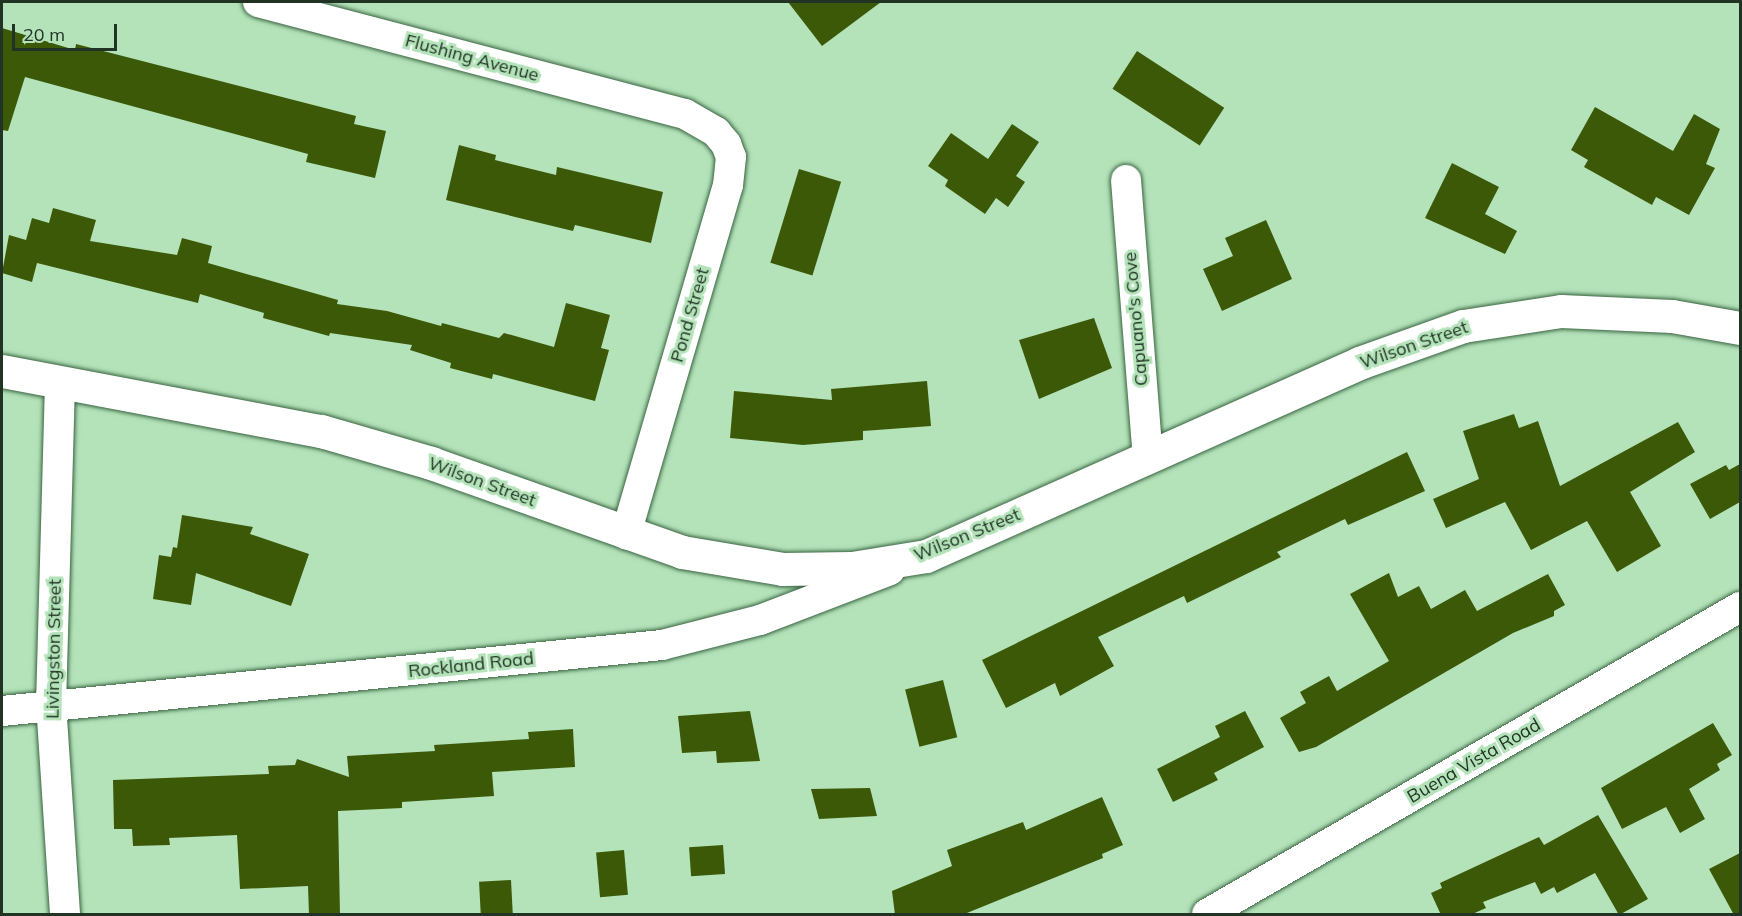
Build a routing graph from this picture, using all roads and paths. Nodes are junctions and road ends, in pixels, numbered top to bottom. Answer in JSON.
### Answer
{"nodes":[{"id":1,"x":258,"y":2,"type":"edge"},
{"id":2,"x":685,"y":114,"type":"joint"},
{"id":3,"x":1126,"y":180,"type":"dead end"},
{"id":4,"x":1740,"y":327,"type":"edge"},
{"id":5,"x":2,"y":371,"type":"edge"},
{"id":6,"x":60,"y":383,"type":"junction"},
{"id":7,"x":1148,"y":457,"type":"junction"},
{"id":8,"x":626,"y":534,"type":"junction"},
{"id":9,"x":926,"y":556,"type":"junction"},
{"id":10,"x":1740,"y":607,"type":"edge"},
{"id":11,"x":51,"y":703,"type":"junction"},
{"id":12,"x":2,"y":711,"type":"edge"},
{"id":13,"x":65,"y":915,"type":"edge"},
{"id":14,"x":1207,"y":915,"type":"edge"}],
"edges":[{"from":1,"to":2,"type":"street","name":"Flushing Avenue"},
{"from":2,"to":8,"type":"street","name":"Pond Street"},
{"from":3,"to":7,"type":"street","name":"Capuano's Cove"},
{"from":4,"to":7,"type":"main road","name":"Wilson Street"},
{"from":5,"to":6,"type":"main road","name":"Wilson Street"},
{"from":6,"to":8,"type":"main road","name":"Wilson Street"},
{"from":6,"to":11,"type":"street","name":"Livingston Street"},
{"from":7,"to":9,"type":"main road","name":"Wilson Street"},
{"from":8,"to":9,"type":"main road","name":"Wilson Street"},
{"from":9,"to":11,"type":"street","name":"Rockland Road"},
{"from":10,"to":14,"type":"street","name":"Buena Vista Road"},
{"from":11,"to":12,"type":"street","name":"Rockland Road"},
{"from":11,"to":13,"type":"street","name":"Livingston Street"}]}
